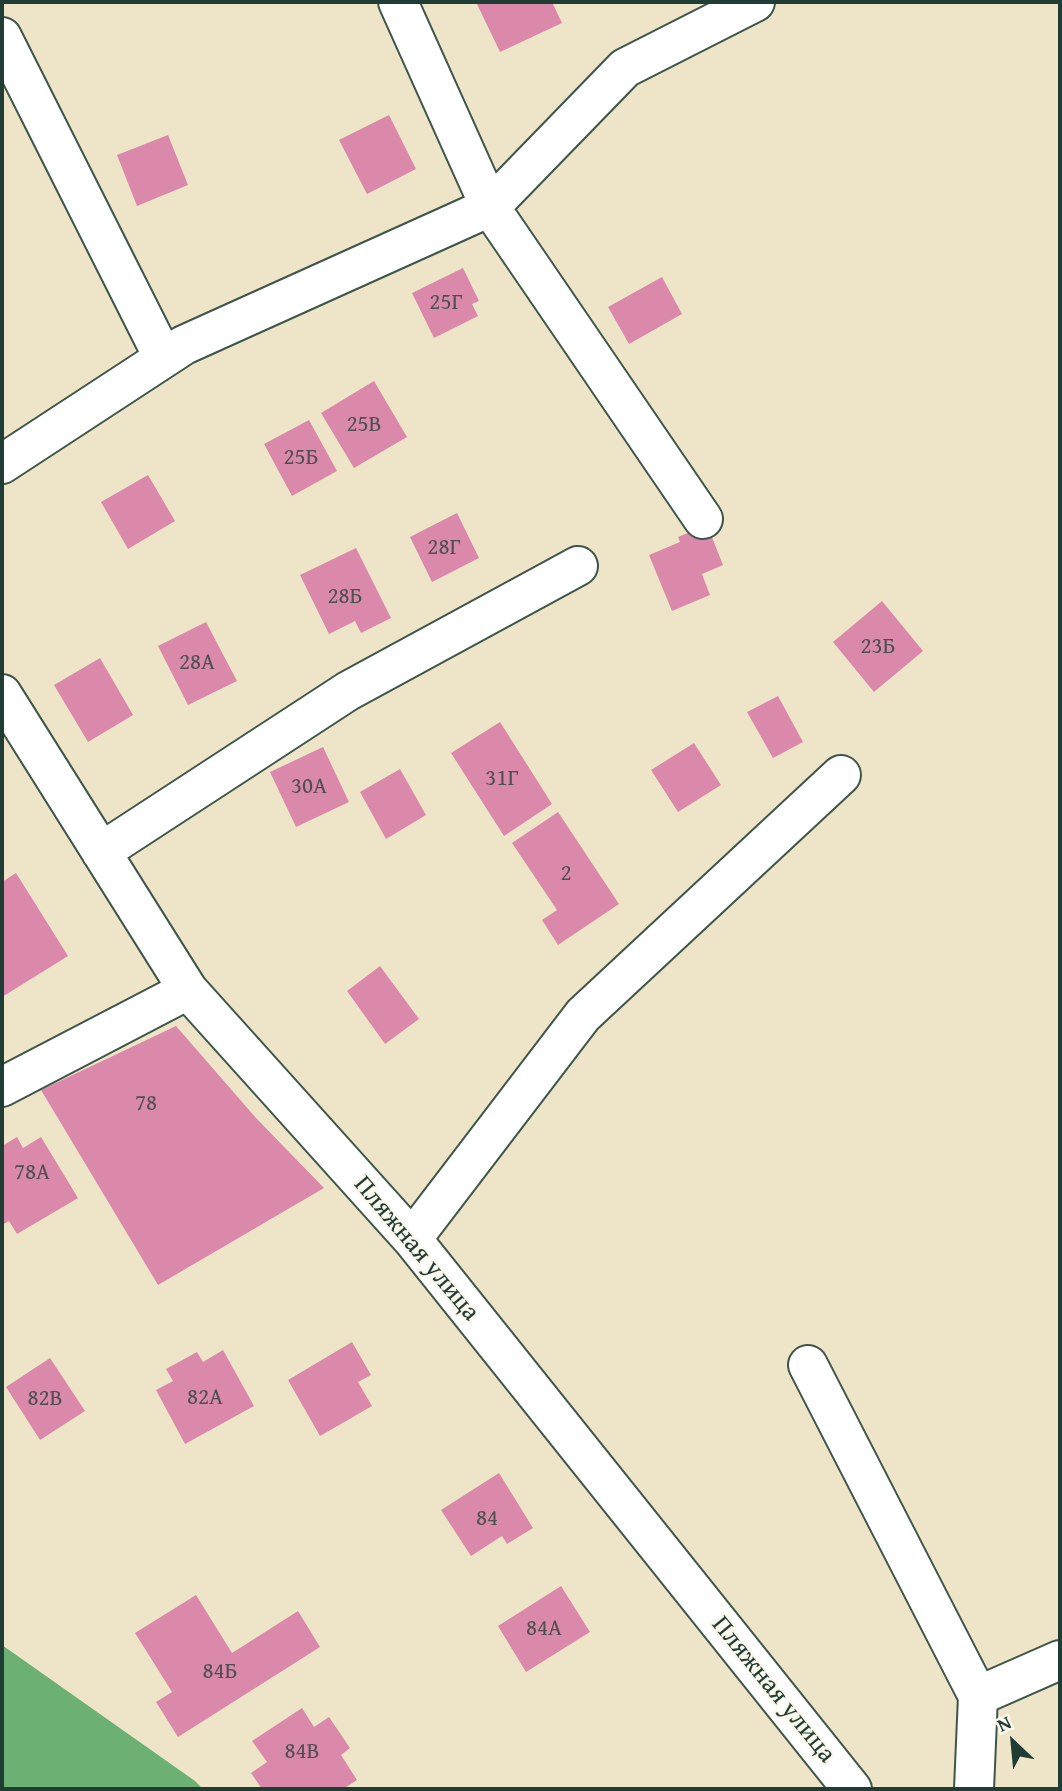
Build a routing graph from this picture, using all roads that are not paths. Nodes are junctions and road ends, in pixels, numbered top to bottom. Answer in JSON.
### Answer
{"nodes":[{"id":1,"x":398,"y":2,"type":"edge"},
{"id":2,"x":755,"y":2,"type":"edge"},
{"id":3,"x":2,"y":37,"type":"edge"},
{"id":4,"x":490,"y":207,"type":"junction"},
{"id":5,"x":163,"y":357,"type":"junction"},
{"id":6,"x":2,"y":464,"type":"edge"},
{"id":7,"x":703,"y":519,"type":"dead end"},
{"id":8,"x":578,"y":565,"type":"dead end"},
{"id":9,"x":2,"y":694,"type":"edge"},
{"id":10,"x":842,"y":775,"type":"dead end"},
{"id":11,"x":101,"y":852,"type":"junction"},
{"id":12,"x":188,"y":990,"type":"junction"},
{"id":13,"x":2,"y":1087,"type":"edge"},
{"id":14,"x":412,"y":1239,"type":"junction"},
{"id":15,"x":808,"y":1365,"type":"dead end"},
{"id":16,"x":1060,"y":1660,"type":"edge"},
{"id":17,"x":978,"y":1696,"type":"junction"},
{"id":18,"x":852,"y":1789,"type":"edge"},
{"id":19,"x":974,"y":1789,"type":"edge"}],
"edges":[{"from":1,"to":4,"type":"street"},
{"from":2,"to":4,"type":"street"},
{"from":3,"to":5,"type":"street"},
{"from":4,"to":5,"type":"street"},
{"from":4,"to":7,"type":"street"},
{"from":5,"to":6,"type":"street"},
{"from":8,"to":11,"type":"street"},
{"from":9,"to":11,"type":"street","name":"Пляжная улица"},
{"from":10,"to":14,"type":"street"},
{"from":11,"to":12,"type":"street","name":"Пляжная улица"},
{"from":12,"to":13,"type":"street"},
{"from":12,"to":14,"type":"street","name":"Пляжная улица"},
{"from":14,"to":18,"type":"street","name":"Пляжная улица"},
{"from":15,"to":17,"type":"street"},
{"from":16,"to":17,"type":"street"},
{"from":17,"to":19,"type":"street"}]}
